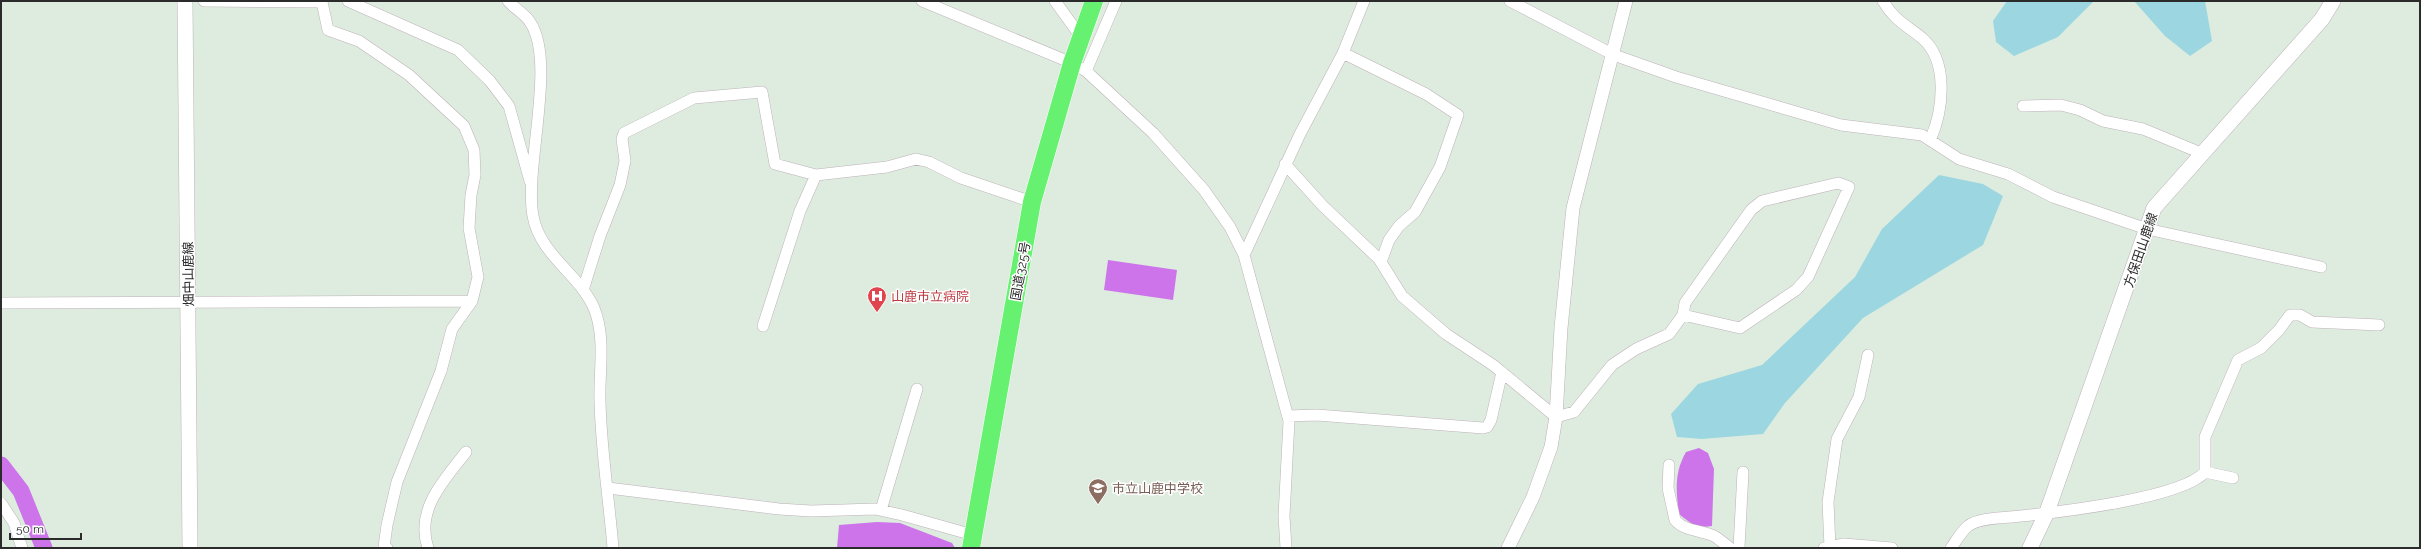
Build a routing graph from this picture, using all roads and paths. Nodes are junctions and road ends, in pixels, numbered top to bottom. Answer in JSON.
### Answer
{"nodes":[{"id":1,"x":185,"y":1,"type":"edge"},
{"id":2,"x":204,"y":1,"type":"edge"},
{"id":3,"x":348,"y":1,"type":"edge"},
{"id":4,"x":508,"y":1,"type":"edge"},
{"id":5,"x":922,"y":1,"type":"edge"},
{"id":6,"x":1055,"y":1,"type":"edge"},
{"id":7,"x":1094,"y":1,"type":"edge"},
{"id":8,"x":1116,"y":1,"type":"edge"},
{"id":9,"x":1364,"y":1,"type":"edge"},
{"id":10,"x":1510,"y":1,"type":"edge"},
{"id":11,"x":1626,"y":1,"type":"edge"},
{"id":12,"x":1883,"y":1,"type":"edge"},
{"id":13,"x":2333,"y":1,"type":"edge"},
{"id":14,"x":1082,"y":36,"type":"junction"},
{"id":15,"x":1343,"y":53,"type":"junction"},
{"id":16,"x":1614,"y":55,"type":"junction"},
{"id":17,"x":1079,"y":67,"type":"junction"},
{"id":18,"x":2023,"y":106,"type":"dead end"},
{"id":19,"x":1931,"y":138,"type":"junction"},
{"id":20,"x":2202,"y":153,"type":"junction"},
{"id":21,"x":1285,"y":164,"type":"junction"},
{"id":22,"x":816,"y":175,"type":"junction"},
{"id":23,"x":532,"y":190,"type":"junction"},
{"id":24,"x":1032,"y":202,"type":"junction"},
{"id":25,"x":2146,"y":229,"type":"junction"},
{"id":26,"x":1244,"y":255,"type":"junction"},
{"id":27,"x":1381,"y":262,"type":"junction"},
{"id":28,"x":2321,"y":267,"type":"dead end"},
{"id":29,"x":583,"y":290,"type":"junction"},
{"id":30,"x":472,"y":301,"type":"junction"},
{"id":31,"x":189,"y":302,"type":"junction"},
{"id":32,"x":1,"y":303,"type":"edge"},
{"id":33,"x":1683,"y":315,"type":"junction"},
{"id":34,"x":2379,"y":325,"type":"dead end"},
{"id":35,"x":763,"y":326,"type":"dead end"},
{"id":36,"x":1868,"y":355,"type":"dead end"},
{"id":37,"x":1502,"y":372,"type":"junction"},
{"id":38,"x":917,"y":389,"type":"dead end"},
{"id":39,"x":1288,"y":416,"type":"junction"},
{"id":40,"x":1556,"y":417,"type":"junction"},
{"id":41,"x":466,"y":452,"type":"dead end"},
{"id":42,"x":1669,"y":465,"type":"dead end"},
{"id":43,"x":1743,"y":472,"type":"dead end"},
{"id":44,"x":2205,"y":472,"type":"junction"},
{"id":45,"x":2233,"y":478,"type":"dead end"},
{"id":46,"x":608,"y":488,"type":"junction"},
{"id":47,"x":1,"y":503,"type":"edge"},
{"id":48,"x":881,"y":510,"type":"junction"},
{"id":49,"x":2047,"y":512,"type":"junction"},
{"id":50,"x":972,"y":542,"type":"edge"},
{"id":51,"x":1827,"y":547,"type":"edge"},
{"id":52,"x":22,"y":548,"type":"edge"},
{"id":53,"x":190,"y":548,"type":"edge"},
{"id":54,"x":387,"y":548,"type":"edge"},
{"id":55,"x":428,"y":548,"type":"edge"},
{"id":56,"x":613,"y":548,"type":"edge"},
{"id":57,"x":1286,"y":548,"type":"edge"},
{"id":58,"x":1508,"y":548,"type":"edge"},
{"id":59,"x":1730,"y":548,"type":"edge"},
{"id":60,"x":1739,"y":548,"type":"edge"},
{"id":61,"x":1892,"y":548,"type":"edge"},
{"id":62,"x":1951,"y":548,"type":"edge"},
{"id":63,"x":2030,"y":548,"type":"edge"}],
"edges":[{"from":1,"to":31,"type":"main road","name":"畑中山鹿線"},
{"from":2,"to":30,"type":"street"},
{"from":3,"to":23,"type":"street"},
{"from":4,"to":23,"type":"street"},
{"from":5,"to":17,"type":"street"},
{"from":6,"to":14,"type":"street"},
{"from":7,"to":14,"type":"highway","name":"国道325号"},
{"from":8,"to":17,"type":"street"},
{"from":9,"to":15,"type":"street"},
{"from":10,"to":16,"type":"street"},
{"from":11,"to":16,"type":"street"},
{"from":12,"to":19,"type":"street"},
{"from":13,"to":20,"type":"main road","name":"方保田山鹿線"},
{"from":14,"to":17,"type":"highway","name":"国道325号"},
{"from":15,"to":21,"type":"street"},
{"from":15,"to":27,"type":"street"},
{"from":16,"to":19,"type":"street"},
{"from":16,"to":40,"type":"street"},
{"from":17,"to":24,"type":"highway","name":"国道325号"},
{"from":17,"to":26,"type":"street"},
{"from":18,"to":20,"type":"street"},
{"from":19,"to":25,"type":"street"},
{"from":20,"to":25,"type":"main road","name":"方保田山鹿線"},
{"from":21,"to":26,"type":"street"},
{"from":21,"to":27,"type":"street"},
{"from":22,"to":24,"type":"street"},
{"from":22,"to":29,"type":"street"},
{"from":22,"to":35,"type":"street"},
{"from":23,"to":29,"type":"street"},
{"from":24,"to":50,"type":"highway","name":"国道325号"},
{"from":25,"to":28,"type":"street"},
{"from":25,"to":49,"type":"main road","name":"方保田山鹿線"},
{"from":26,"to":39,"type":"street"},
{"from":27,"to":37,"type":"street"},
{"from":29,"to":46,"type":"street"},
{"from":30,"to":31,"type":"street"},
{"from":30,"to":54,"type":"street"},
{"from":31,"to":32,"type":"street"},
{"from":31,"to":53,"type":"main road","name":"畑中山鹿線"},
{"from":33,"to":33,"type":"street"},
{"from":33,"to":40,"type":"street"},
{"from":34,"to":44,"type":"street"},
{"from":36,"to":51,"type":"street"},
{"from":37,"to":39,"type":"street"},
{"from":37,"to":40,"type":"street"},
{"from":38,"to":48,"type":"street"},
{"from":39,"to":57,"type":"street"},
{"from":40,"to":58,"type":"street"},
{"from":41,"to":55,"type":"street"},
{"from":42,"to":59,"type":"street"},
{"from":43,"to":60,"type":"street"},
{"from":44,"to":45,"type":"street"},
{"from":44,"to":49,"type":"street"},
{"from":46,"to":48,"type":"street"},
{"from":46,"to":56,"type":"street"},
{"from":47,"to":52,"type":"street"},
{"from":48,"to":50,"type":"street"},
{"from":49,"to":62,"type":"street"},
{"from":49,"to":63,"type":"main road","name":"方保田山鹿線"},
{"from":51,"to":61,"type":"street"}]}
